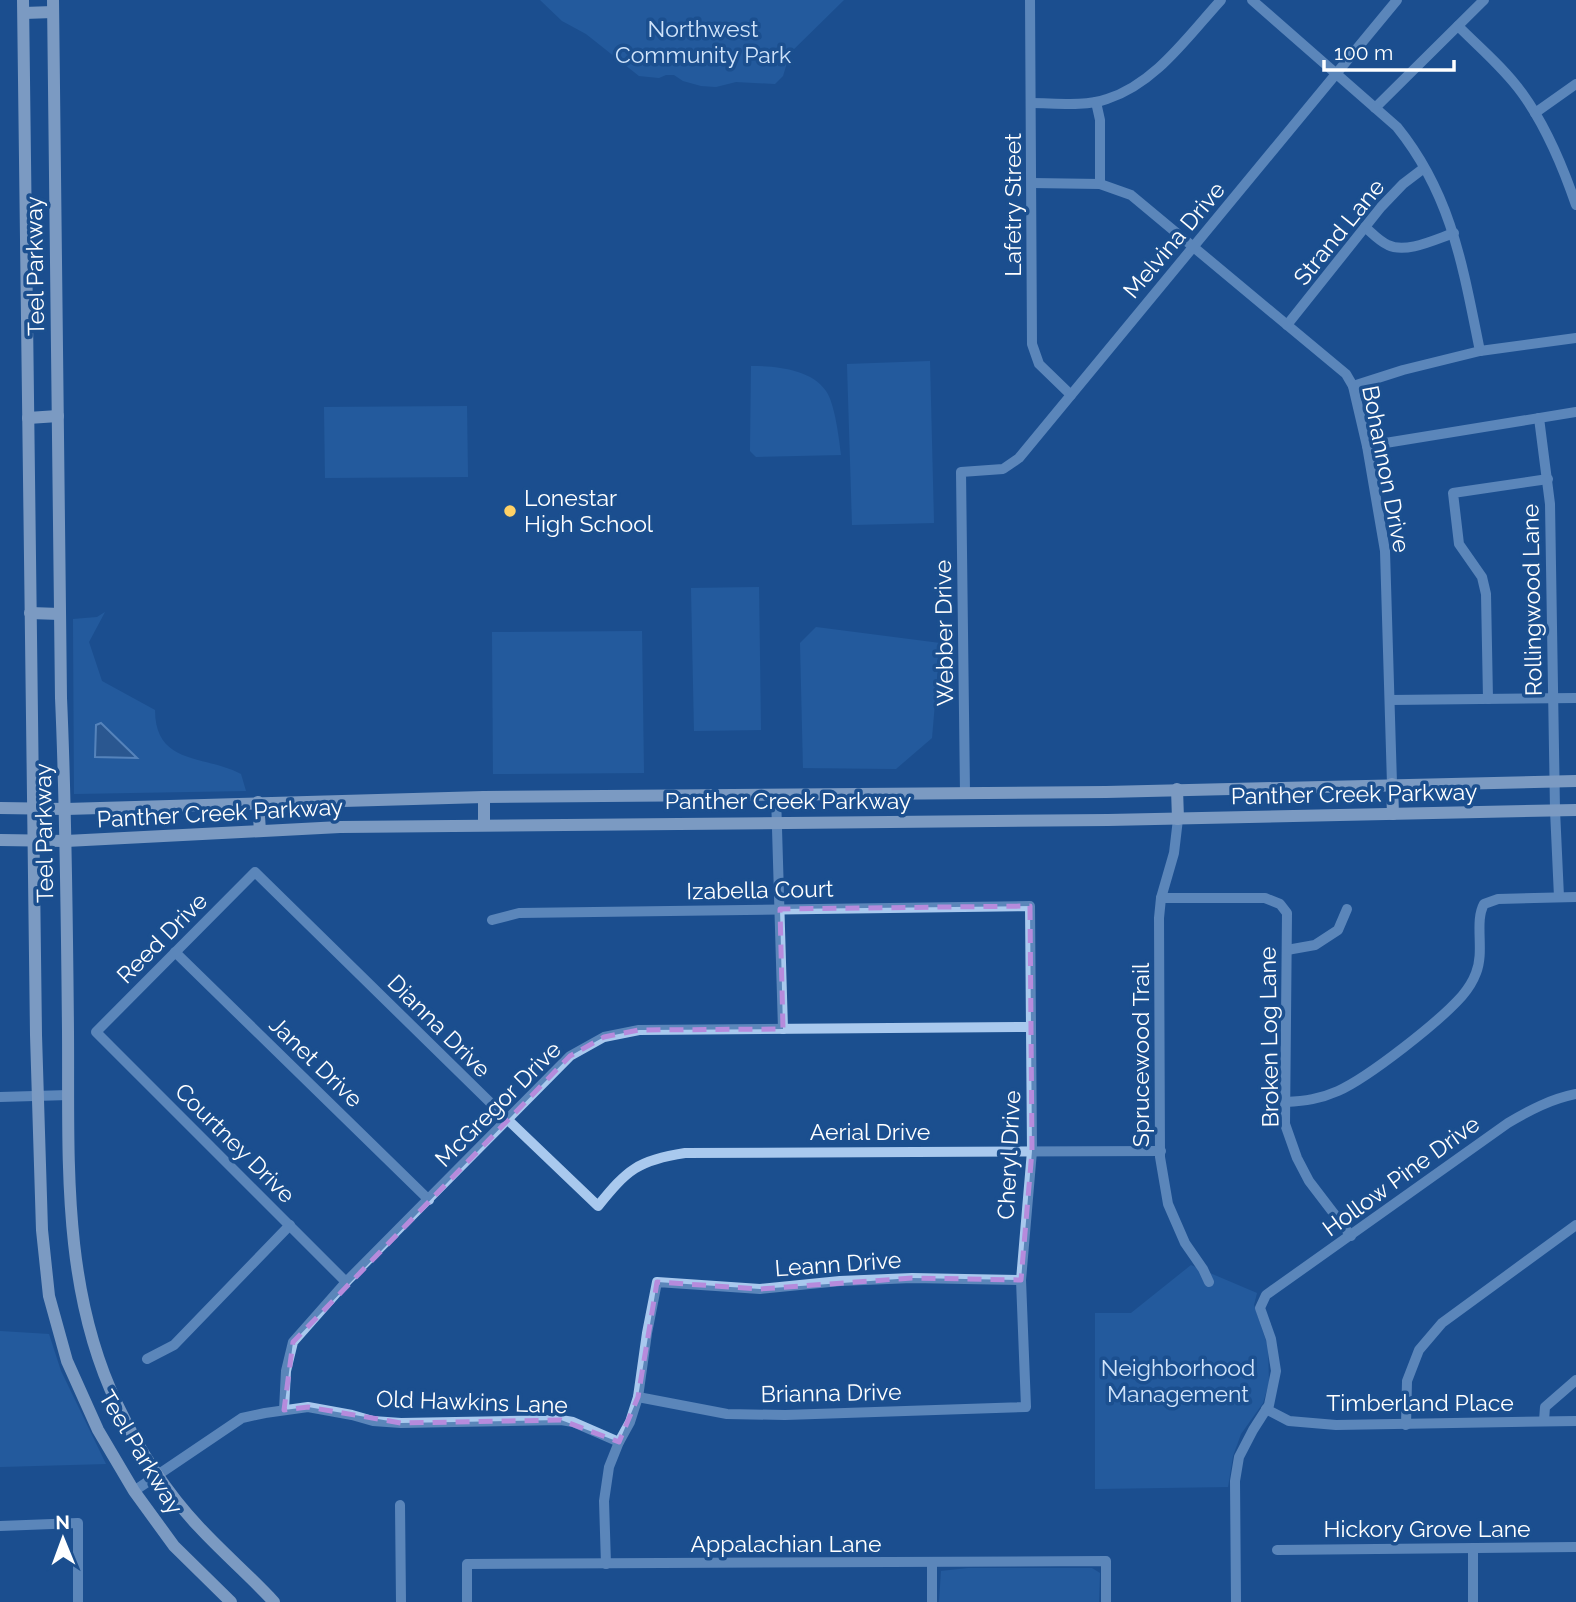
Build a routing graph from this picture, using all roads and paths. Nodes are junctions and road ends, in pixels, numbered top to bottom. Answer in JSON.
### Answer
{"nodes":[{"id":1,"x":1030,"y":0,"type":"edge"},
{"id":2,"x":1221,"y":0,"type":"edge"},
{"id":3,"x":1252,"y":0,"type":"edge"},
{"id":4,"x":1397,"y":0,"type":"edge"},
{"id":5,"x":1483,"y":0,"type":"edge"},
{"id":6,"x":23,"y":6,"type":"edge"},
{"id":7,"x":53,"y":6,"type":"edge"},
{"id":8,"x":1458,"y":26,"type":"junction"},
{"id":9,"x":1336,"y":74,"type":"junction"},
{"id":10,"x":1576,"y":84,"type":"edge"},
{"id":11,"x":1096,"y":102,"type":"junction"},
{"id":12,"x":1031,"y":103,"type":"junction"},
{"id":13,"x":1375,"y":108,"type":"junction"},
{"id":14,"x":1535,"y":113,"type":"junction"},
{"id":15,"x":1424,"y":168,"type":"junction"},
{"id":16,"x":1032,"y":183,"type":"junction"},
{"id":17,"x":1100,"y":184,"type":"junction"},
{"id":18,"x":1576,"y":205,"type":"edge"},
{"id":19,"x":1365,"y":227,"type":"junction"},
{"id":20,"x":1454,"y":233,"type":"junction"},
{"id":21,"x":1193,"y":247,"type":"junction"},
{"id":22,"x":1287,"y":326,"type":"junction"},
{"id":23,"x":1576,"y":338,"type":"edge"},
{"id":24,"x":1480,"y":351,"type":"junction"},
{"id":25,"x":1353,"y":386,"type":"junction"},
{"id":26,"x":1071,"y":395,"type":"junction"},
{"id":27,"x":1576,"y":412,"type":"edge"},
{"id":28,"x":58,"y":416,"type":"junction"},
{"id":29,"x":28,"y":418,"type":"junction"},
{"id":30,"x":1539,"y":418,"type":"junction"},
{"id":31,"x":1367,"y":446,"type":"junction"},
{"id":32,"x":961,"y":472,"type":"joint"},
{"id":33,"x":1548,"y":479,"type":"junction"},
{"id":34,"x":30,"y":613,"type":"junction"},
{"id":35,"x":60,"y":614,"type":"junction"},
{"id":36,"x":1576,"y":698,"type":"edge"},
{"id":37,"x":1488,"y":699,"type":"junction"},
{"id":38,"x":1554,"y":699,"type":"junction"},
{"id":39,"x":1390,"y":700,"type":"junction"},
{"id":40,"x":1554,"y":781,"type":"junction"},
{"id":41,"x":1576,"y":781,"type":"edge"},
{"id":42,"x":1392,"y":784,"type":"junction"},
{"id":43,"x":1177,"y":789,"type":"junction"},
{"id":44,"x":965,"y":793,"type":"junction"},
{"id":45,"x":776,"y":795,"type":"junction"},
{"id":46,"x":484,"y":797,"type":"junction"},
{"id":47,"x":258,"y":802,"type":"junction"},
{"id":48,"x":0,"y":808,"type":"edge"},
{"id":49,"x":33,"y":809,"type":"junction"},
{"id":50,"x":66,"y":809,"type":"junction"},
{"id":51,"x":1555,"y":810,"type":"junction"},
{"id":52,"x":1576,"y":810,"type":"edge"},
{"id":53,"x":1393,"y":814,"type":"junction"},
{"id":54,"x":1178,"y":819,"type":"junction"},
{"id":55,"x":778,"y":822,"type":"junction"},
{"id":56,"x":484,"y":825,"type":"junction"},
{"id":57,"x":260,"y":831,"type":"junction"},
{"id":58,"x":0,"y":840,"type":"edge"},
{"id":59,"x":33,"y":841,"type":"junction"},
{"id":60,"x":66,"y":841,"type":"junction"},
{"id":61,"x":255,"y":872,"type":"joint"},
{"id":62,"x":1559,"y":897,"type":"junction"},
{"id":63,"x":1576,"y":897,"type":"edge"},
{"id":64,"x":1161,"y":898,"type":"junction"},
{"id":65,"x":1030,"y":906,"type":"joint"},
{"id":66,"x":780,"y":909,"type":"junction"},
{"id":67,"x":1347,"y":909,"type":"dead end"},
{"id":68,"x":492,"y":920,"type":"dead end"},
{"id":69,"x":1287,"y":950,"type":"junction"},
{"id":70,"x":175,"y":952,"type":"junction"},
{"id":71,"x":1031,"y":1027,"type":"junction"},
{"id":72,"x":783,"y":1029,"type":"junction"},
{"id":73,"x":96,"y":1032,"type":"joint"},
{"id":74,"x":1576,"y":1094,"type":"edge"},
{"id":75,"x":69,"y":1095,"type":"junction"},
{"id":76,"x":38,"y":1096,"type":"junction"},
{"id":77,"x":0,"y":1097,"type":"edge"},
{"id":78,"x":1286,"y":1102,"type":"junction"},
{"id":79,"x":507,"y":1119,"type":"junction"},
{"id":80,"x":1161,"y":1150,"type":"junction"},
{"id":81,"x":1032,"y":1152,"type":"junction"},
{"id":82,"x":429,"y":1200,"type":"junction"},
{"id":83,"x":598,"y":1206,"type":"joint"},
{"id":84,"x":1576,"y":1225,"type":"edge"},
{"id":85,"x":290,"y":1226,"type":"junction"},
{"id":86,"x":1351,"y":1236,"type":"junction"},
{"id":87,"x":1021,"y":1280,"type":"junction"},
{"id":88,"x":346,"y":1282,"type":"junction"},
{"id":89,"x":1209,"y":1282,"type":"dead end"},
{"id":90,"x":146,"y":1359,"type":"dead end"},
{"id":91,"x":1576,"y":1380,"type":"edge"},
{"id":92,"x":638,"y":1397,"type":"junction"},
{"id":93,"x":1026,"y":1407,"type":"joint"},
{"id":94,"x":1266,"y":1409,"type":"junction"},
{"id":95,"x":284,"y":1410,"type":"junction"},
{"id":96,"x":1576,"y":1421,"type":"edge"},
{"id":97,"x":1544,"y":1422,"type":"junction"},
{"id":98,"x":1406,"y":1425,"type":"junction"},
{"id":99,"x":619,"y":1442,"type":"junction"},
{"id":100,"x":158,"y":1474,"type":"junction"},
{"id":101,"x":134,"y":1491,"type":"junction"},
{"id":102,"x":400,"y":1505,"type":"dead end"},
{"id":103,"x":0,"y":1526,"type":"edge"},
{"id":104,"x":1576,"y":1547,"type":"edge"},
{"id":105,"x":1473,"y":1548,"type":"junction"},
{"id":106,"x":1278,"y":1550,"type":"dead end"},
{"id":107,"x":932,"y":1562,"type":"junction"},
{"id":108,"x":606,"y":1563,"type":"junction"},
{"id":109,"x":78,"y":1602,"type":"edge"},
{"id":110,"x":231,"y":1602,"type":"edge"},
{"id":111,"x":274,"y":1602,"type":"edge"},
{"id":112,"x":401,"y":1602,"type":"edge"},
{"id":113,"x":467,"y":1602,"type":"edge"},
{"id":114,"x":932,"y":1602,"type":"edge"},
{"id":115,"x":1106,"y":1602,"type":"edge"},
{"id":116,"x":1236,"y":1602,"type":"edge"},
{"id":117,"x":1473,"y":1602,"type":"edge"}],
"edges":[{"from":1,"to":12,"type":"street","name":"Lafetry Street"},
{"from":2,"to":11,"type":"street"},
{"from":3,"to":9,"type":"street"},
{"from":4,"to":9,"type":"street","name":"Melvina Drive"},
{"from":5,"to":8,"type":"street"},
{"from":6,"to":7,"type":"main road"},
{"from":6,"to":29,"type":"main road","name":"Teel Parkway"},
{"from":7,"to":28,"type":"main road","name":"Teel Parkway"},
{"from":8,"to":13,"type":"street"},
{"from":8,"to":14,"type":"street"},
{"from":9,"to":13,"type":"street"},
{"from":9,"to":21,"type":"street","name":"Melvina Drive"},
{"from":10,"to":14,"type":"street"},
{"from":11,"to":12,"type":"street"},
{"from":11,"to":17,"type":"street"},
{"from":12,"to":16,"type":"street","name":"Lafetry Street"},
{"from":13,"to":15,"type":"street"},
{"from":14,"to":18,"type":"street"},
{"from":15,"to":19,"type":"street","name":"Strand Lane"},
{"from":15,"to":20,"type":"street"},
{"from":16,"to":17,"type":"street","name":"Bohannon Drive"},
{"from":16,"to":26,"type":"street","name":"Lafetry Street"},
{"from":17,"to":21,"type":"street","name":"Bohannon Drive"},
{"from":19,"to":20,"type":"street"},
{"from":19,"to":22,"type":"street","name":"Strand Lane"},
{"from":20,"to":24,"type":"street"},
{"from":21,"to":22,"type":"street","name":"Bohannon Drive"},
{"from":21,"to":26,"type":"street","name":"Melvina Drive"},
{"from":22,"to":25,"type":"street","name":"Bohannon Drive"},
{"from":23,"to":24,"type":"street"},
{"from":24,"to":25,"type":"street"},
{"from":25,"to":31,"type":"street","name":"Bohannon Drive"},
{"from":26,"to":32,"type":"street","name":"Melvina Drive"},
{"from":27,"to":30,"type":"street"},
{"from":28,"to":29,"type":"main road"},
{"from":28,"to":35,"type":"main road","name":"Teel Parkway"},
{"from":29,"to":34,"type":"main road","name":"Teel Parkway"},
{"from":30,"to":31,"type":"street"},
{"from":30,"to":33,"type":"street","name":"Rollingwood Lane"},
{"from":31,"to":39,"type":"street","name":"Bohannon Drive"},
{"from":32,"to":44,"type":"street","name":"Webber Drive"},
{"from":33,"to":37,"type":"street"},
{"from":33,"to":38,"type":"street","name":"Rollingwood Lane"},
{"from":34,"to":35,"type":"main road"},
{"from":34,"to":49,"type":"main road","name":"Teel Parkway"},
{"from":35,"to":50,"type":"main road","name":"Teel Parkway"},
{"from":36,"to":38,"type":"street"},
{"from":37,"to":38,"type":"street"},
{"from":37,"to":39,"type":"street"},
{"from":38,"to":40,"type":"street","name":"Rollingwood Lane"},
{"from":39,"to":42,"type":"street","name":"Bohannon Drive"},
{"from":40,"to":41,"type":"main road","name":"Panther Creek Parkway"},
{"from":40,"to":42,"type":"main road","name":"Panther Creek Parkway"},
{"from":40,"to":51,"type":"street","name":"Rollingwood Lane"},
{"from":42,"to":43,"type":"main road","name":"Panther Creek Parkway"},
{"from":42,"to":53,"type":"main road"},
{"from":43,"to":44,"type":"main road","name":"Panther Creek Parkway"},
{"from":43,"to":54,"type":"main road"},
{"from":44,"to":45,"type":"main road","name":"Panther Creek Parkway"},
{"from":45,"to":46,"type":"main road","name":"Panther Creek Parkway"},
{"from":45,"to":55,"type":"street"},
{"from":46,"to":47,"type":"main road","name":"Panther Creek Parkway"},
{"from":46,"to":56,"type":"main road"},
{"from":47,"to":50,"type":"main road","name":"Panther Creek Parkway"},
{"from":47,"to":57,"type":"main road"},
{"from":48,"to":49,"type":"main road","name":"Panther Creek Parkway"},
{"from":49,"to":50,"type":"main road","name":"Panther Creek Parkway"},
{"from":49,"to":59,"type":"main road","name":"Teel Parkway"},
{"from":50,"to":60,"type":"main road","name":"Teel Parkway"},
{"from":51,"to":52,"type":"main road","name":"Panther Creek Parkway"},
{"from":51,"to":53,"type":"main road","name":"Panther Creek Parkway"},
{"from":51,"to":62,"type":"street","name":"Rollingwood Lane"},
{"from":53,"to":54,"type":"main road","name":"Panther Creek Parkway"},
{"from":54,"to":55,"type":"main road","name":"Panther Creek Parkway"},
{"from":54,"to":64,"type":"street","name":"Sprucewood Trail"},
{"from":55,"to":56,"type":"main road","name":"Panther Creek Parkway"},
{"from":55,"to":66,"type":"street"},
{"from":56,"to":57,"type":"main road","name":"Panther Creek Parkway"},
{"from":57,"to":60,"type":"main road","name":"Panther Creek Parkway"},
{"from":58,"to":59,"type":"main road","name":"Panther Creek Parkway"},
{"from":59,"to":60,"type":"main road","name":"Panther Creek Parkway"},
{"from":59,"to":76,"type":"main road","name":"Teel Parkway"},
{"from":60,"to":75,"type":"main road","name":"Teel Parkway"},
{"from":61,"to":70,"type":"street","name":"Reed Drive"},
{"from":61,"to":79,"type":"street","name":"Dianna Drive"},
{"from":62,"to":63,"type":"street"},
{"from":62,"to":78,"type":"street"},
{"from":64,"to":69,"type":"street","name":"Broken Log Lane"},
{"from":64,"to":80,"type":"street","name":"Sprucewood Trail"},
{"from":65,"to":66,"type":"street","name":"Izabella Court"},
{"from":65,"to":71,"type":"street","name":"Cheryl Drive"},
{"from":66,"to":68,"type":"street","name":"Izabella Court"},
{"from":66,"to":72,"type":"street"},
{"from":67,"to":69,"type":"street"},
{"from":69,"to":78,"type":"street","name":"Broken Log Lane"},
{"from":70,"to":73,"type":"street","name":"Reed Drive"},
{"from":70,"to":82,"type":"street","name":"Janet Drive"},
{"from":71,"to":72,"type":"street","name":"McGregor Drive"},
{"from":71,"to":81,"type":"street","name":"Cheryl Drive"},
{"from":72,"to":79,"type":"street","name":"McGregor Drive"},
{"from":73,"to":85,"type":"street","name":"Courtney Drive"},
{"from":74,"to":86,"type":"street","name":"Hollow Pine Drive"},
{"from":75,"to":76,"type":"street"},
{"from":75,"to":100,"type":"main road","name":"Teel Parkway"},
{"from":76,"to":77,"type":"street"},
{"from":76,"to":101,"type":"main road","name":"Teel Parkway"},
{"from":78,"to":86,"type":"street","name":"Broken Log Lane"},
{"from":79,"to":82,"type":"street","name":"McGregor Drive"},
{"from":79,"to":83,"type":"street","name":"Dianna Drive"},
{"from":80,"to":81,"type":"street","name":"Aerial Drive"},
{"from":80,"to":89,"type":"street","name":"Sprucewood Trail"},
{"from":81,"to":83,"type":"street","name":"Aerial Drive"},
{"from":81,"to":87,"type":"street","name":"Cheryl Drive"},
{"from":82,"to":88,"type":"street","name":"McGregor Drive"},
{"from":84,"to":98,"type":"street"},
{"from":85,"to":88,"type":"street","name":"Courtney Drive"},
{"from":85,"to":90,"type":"street"},
{"from":86,"to":94,"type":"street","name":"Hollow Pine Drive"},
{"from":87,"to":92,"type":"street","name":"Leann Drive"},
{"from":87,"to":93,"type":"street","name":"Cheryl Drive"},
{"from":88,"to":95,"type":"street","name":"McGregor Drive"},
{"from":91,"to":97,"type":"street"},
{"from":92,"to":93,"type":"street","name":"Brianna Drive"},
{"from":92,"to":99,"type":"street"},
{"from":94,"to":98,"type":"street","name":"Timberland Place"},
{"from":94,"to":116,"type":"street"},
{"from":95,"to":99,"type":"street","name":"Old Hawkins Lane"},
{"from":95,"to":100,"type":"street","name":"Old Hawkins Lane"},
{"from":96,"to":97,"type":"street","name":"Timberland Place"},
{"from":97,"to":98,"type":"street","name":"Timberland Place"},
{"from":99,"to":108,"type":"street"},
{"from":100,"to":101,"type":"street","name":"Old Hawkins Lane"},
{"from":100,"to":111,"type":"main road","name":"Teel Parkway"},
{"from":101,"to":110,"type":"main road","name":"Teel Parkway"},
{"from":102,"to":112,"type":"street"},
{"from":103,"to":109,"type":"street"},
{"from":104,"to":105,"type":"street","name":"Hickory Grove Lane"},
{"from":105,"to":106,"type":"street","name":"Hickory Grove Lane"},
{"from":105,"to":117,"type":"street"},
{"from":107,"to":108,"type":"street","name":"Appalachian Lane"},
{"from":107,"to":114,"type":"street"},
{"from":107,"to":115,"type":"street","name":"Appalachian Lane"},
{"from":108,"to":113,"type":"street","name":"Appalachian Lane"}]}
